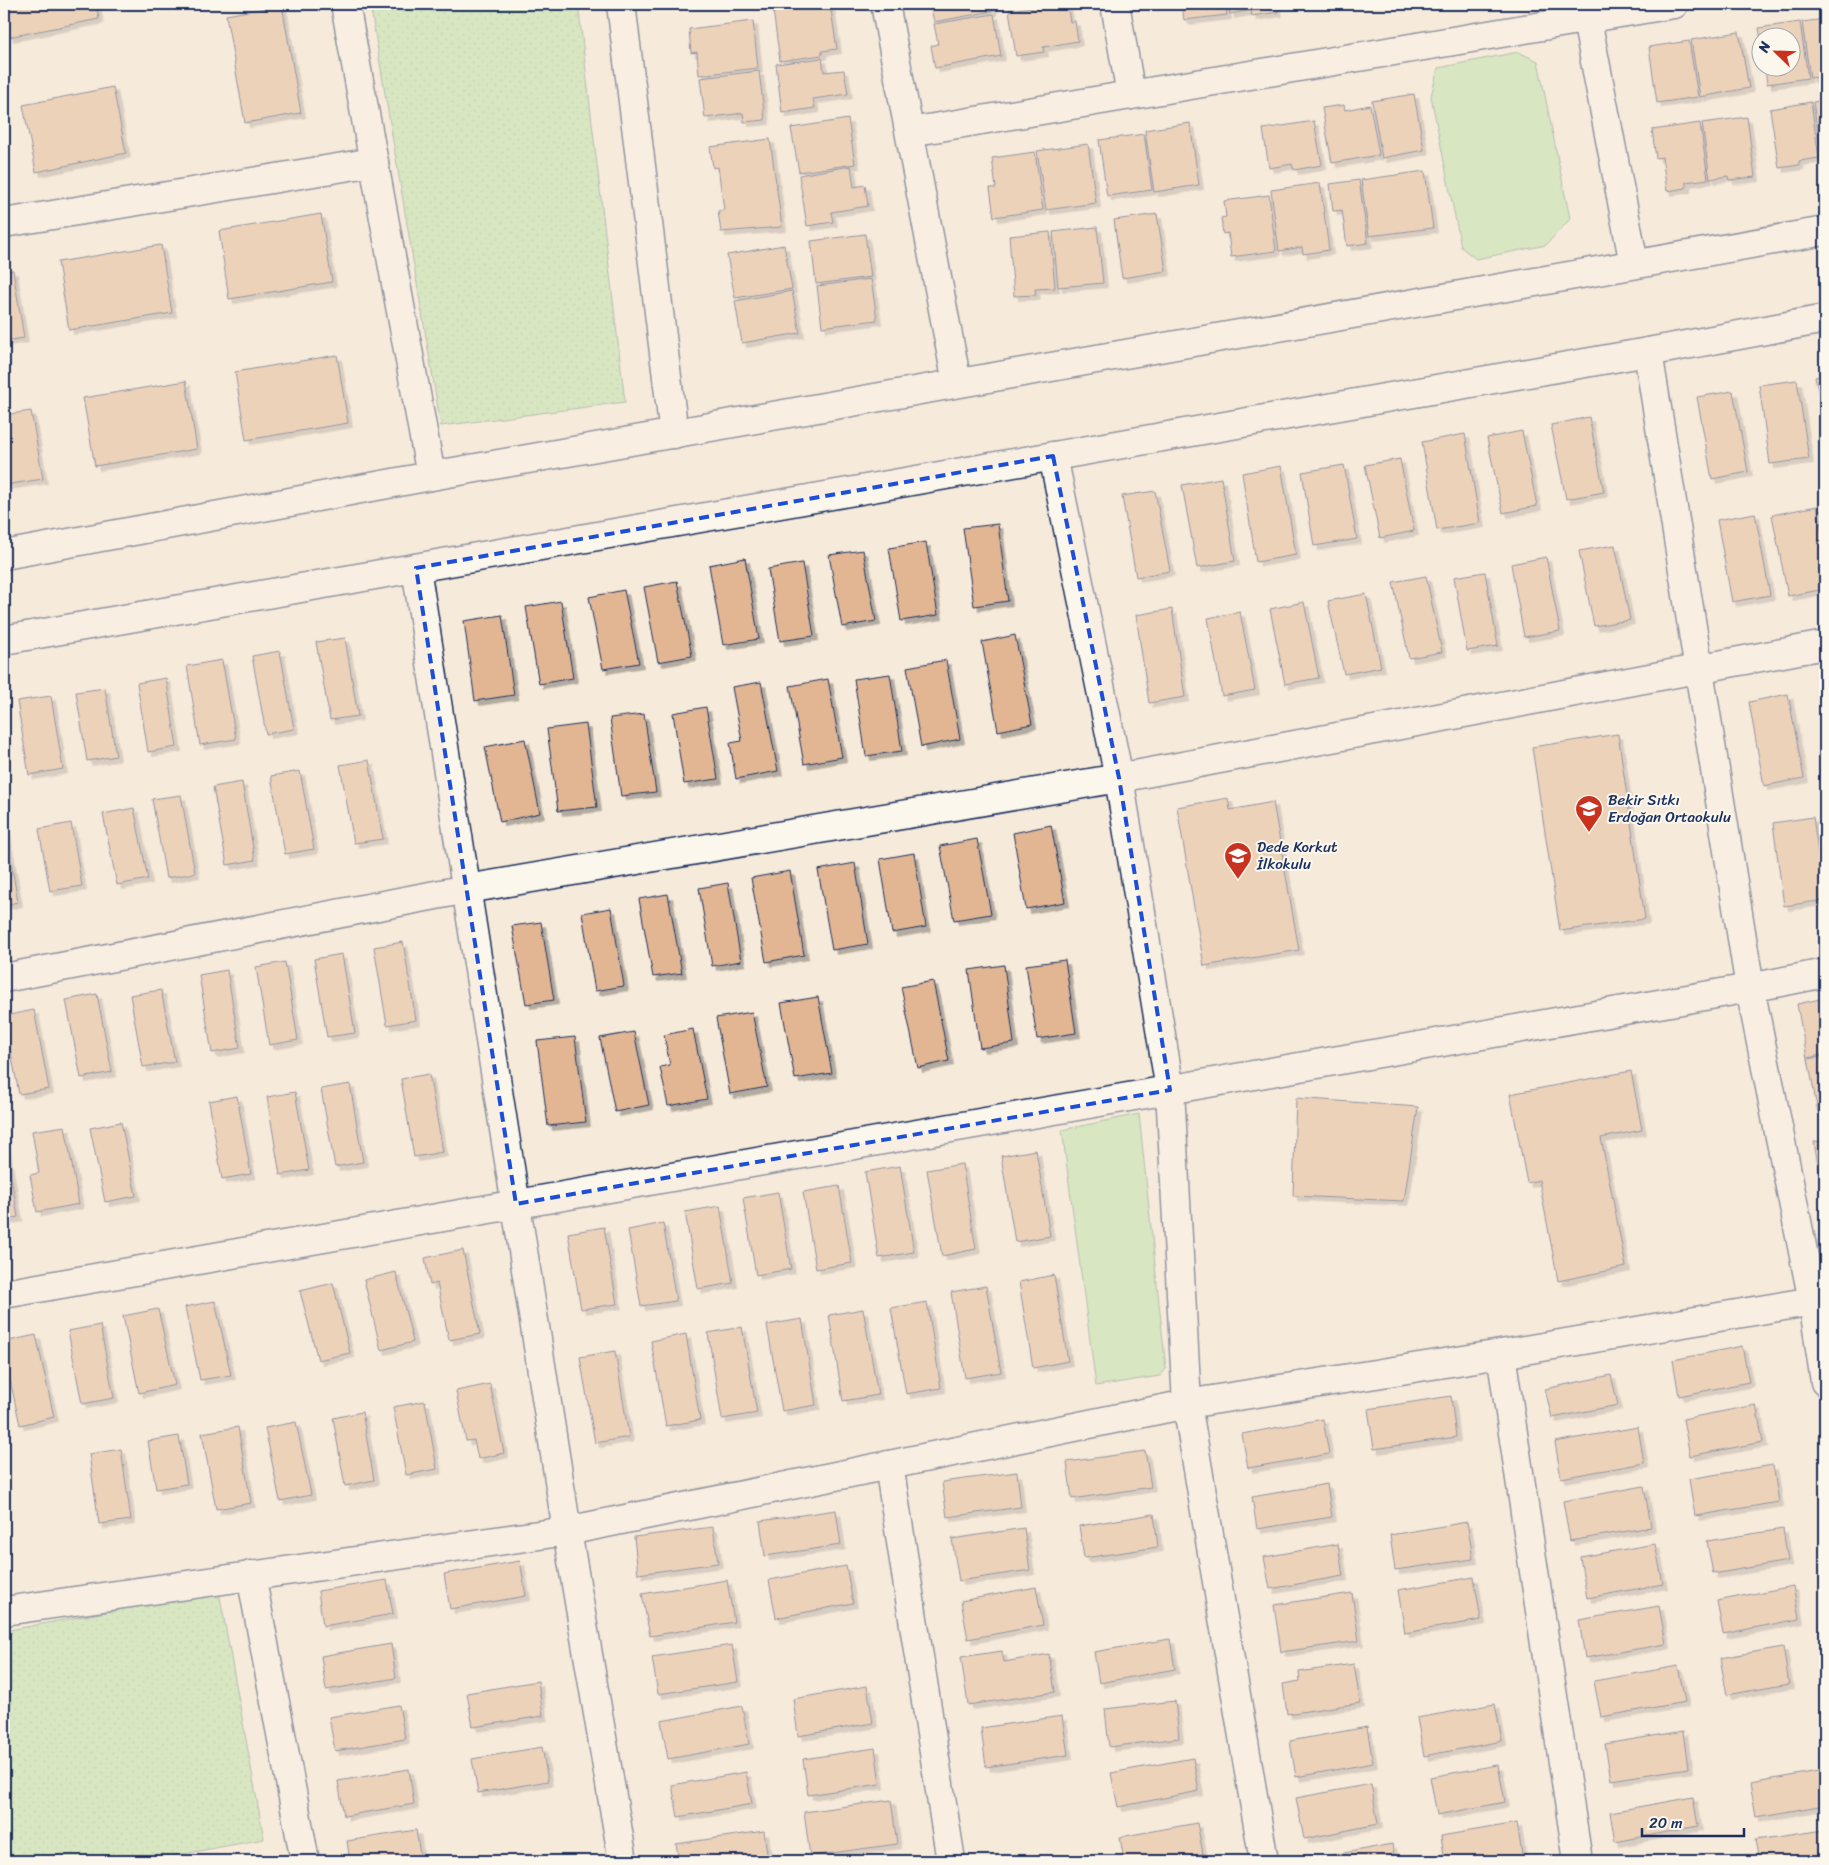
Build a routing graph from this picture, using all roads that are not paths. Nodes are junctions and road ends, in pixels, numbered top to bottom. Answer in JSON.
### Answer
{"nodes":[{"id":1,"x":345,"y":4,"type":"edge"},
{"id":2,"x":621,"y":4,"type":"edge"},
{"id":3,"x":885,"y":4,"type":"edge"},
{"id":4,"x":1115,"y":4,"type":"edge"},
{"id":5,"x":1674,"y":4,"type":"edge"},
{"id":6,"x":1585,"y":11,"type":"edge"},
{"id":7,"x":1131,"y":95,"type":"junction"},
{"id":8,"x":910,"y":132,"type":"junction"},
{"id":9,"x":374,"y":162,"type":"junction"},
{"id":10,"x":4,"y":223,"type":"edge"},
{"id":11,"x":1825,"y":231,"type":"edge"},
{"id":12,"x":1634,"y":264,"type":"junction"},
{"id":13,"x":1825,"y":319,"type":"edge"},
{"id":14,"x":1648,"y":352,"type":"junction"},
{"id":15,"x":957,"y":383,"type":"junction"},
{"id":16,"x":674,"y":434,"type":"junction"},
{"id":17,"x":1053,"y":456,"type":"junction"},
{"id":18,"x":432,"y":476,"type":"junction"},
{"id":19,"x":4,"y":555,"type":"edge"},
{"id":20,"x":416,"y":568,"type":"junction"},
{"id":21,"x":4,"y":640,"type":"edge"},
{"id":22,"x":1825,"y":645,"type":"edge"},
{"id":23,"x":1698,"y":670,"type":"junction"},
{"id":24,"x":1119,"y":778,"type":"junction"},
{"id":25,"x":467,"y":889,"type":"junction"},
{"id":26,"x":1825,"y":973,"type":"edge"},
{"id":27,"x":4,"y":978,"type":"edge"},
{"id":28,"x":1750,"y":988,"type":"junction"},
{"id":29,"x":1170,"y":1090,"type":"junction"},
{"id":30,"x":516,"y":1204,"type":"junction"},
{"id":31,"x":4,"y":1294,"type":"edge"},
{"id":32,"x":1819,"y":1300,"type":"edge"},
{"id":33,"x":1501,"y":1354,"type":"junction"},
{"id":34,"x":1825,"y":1382,"type":"edge"},
{"id":35,"x":1187,"y":1404,"type":"junction"},
{"id":36,"x":889,"y":1465,"type":"junction"},
{"id":37,"x":567,"y":1531,"type":"junction"},
{"id":38,"x":251,"y":1576,"type":"junction"},
{"id":39,"x":4,"y":1611,"type":"edge"},
{"id":40,"x":305,"y":1861,"type":"edge"},
{"id":41,"x":624,"y":1861,"type":"edge"},
{"id":42,"x":951,"y":1861,"type":"edge"},
{"id":43,"x":1264,"y":1861,"type":"edge"},
{"id":44,"x":1578,"y":1861,"type":"edge"}],
"edges":[{"from":1,"to":9,"type":"street"},
{"from":2,"to":16,"type":"street"},
{"from":3,"to":8,"type":"street"},
{"from":4,"to":7,"type":"street"},
{"from":5,"to":6,"type":"street"},
{"from":6,"to":7,"type":"street"},
{"from":6,"to":12,"type":"street"},
{"from":7,"to":8,"type":"street"},
{"from":8,"to":15,"type":"street"},
{"from":9,"to":10,"type":"street"},
{"from":9,"to":18,"type":"street"},
{"from":11,"to":12,"type":"street"},
{"from":12,"to":15,"type":"street"},
{"from":13,"to":14,"type":"street"},
{"from":14,"to":17,"type":"street"},
{"from":14,"to":23,"type":"street"},
{"from":15,"to":16,"type":"street"},
{"from":16,"to":18,"type":"street"},
{"from":17,"to":20,"type":"street"},
{"from":17,"to":24,"type":"street"},
{"from":18,"to":19,"type":"street"},
{"from":20,"to":21,"type":"street"},
{"from":20,"to":25,"type":"street"},
{"from":22,"to":23,"type":"street"},
{"from":23,"to":24,"type":"street"},
{"from":23,"to":28,"type":"street"},
{"from":24,"to":25,"type":"street"},
{"from":24,"to":29,"type":"street"},
{"from":25,"to":27,"type":"street"},
{"from":25,"to":30,"type":"street"},
{"from":26,"to":28,"type":"street"},
{"from":28,"to":29,"type":"street"},
{"from":28,"to":32,"type":"street"},
{"from":29,"to":30,"type":"street"},
{"from":29,"to":35,"type":"street"},
{"from":30,"to":31,"type":"street"},
{"from":30,"to":37,"type":"street"},
{"from":32,"to":33,"type":"street"},
{"from":32,"to":34,"type":"street"},
{"from":33,"to":35,"type":"street"},
{"from":33,"to":44,"type":"street"},
{"from":35,"to":36,"type":"street"},
{"from":35,"to":43,"type":"street"},
{"from":36,"to":37,"type":"street"},
{"from":36,"to":42,"type":"street"},
{"from":37,"to":38,"type":"street"},
{"from":37,"to":41,"type":"street"},
{"from":38,"to":39,"type":"street"},
{"from":38,"to":40,"type":"street"}]}
